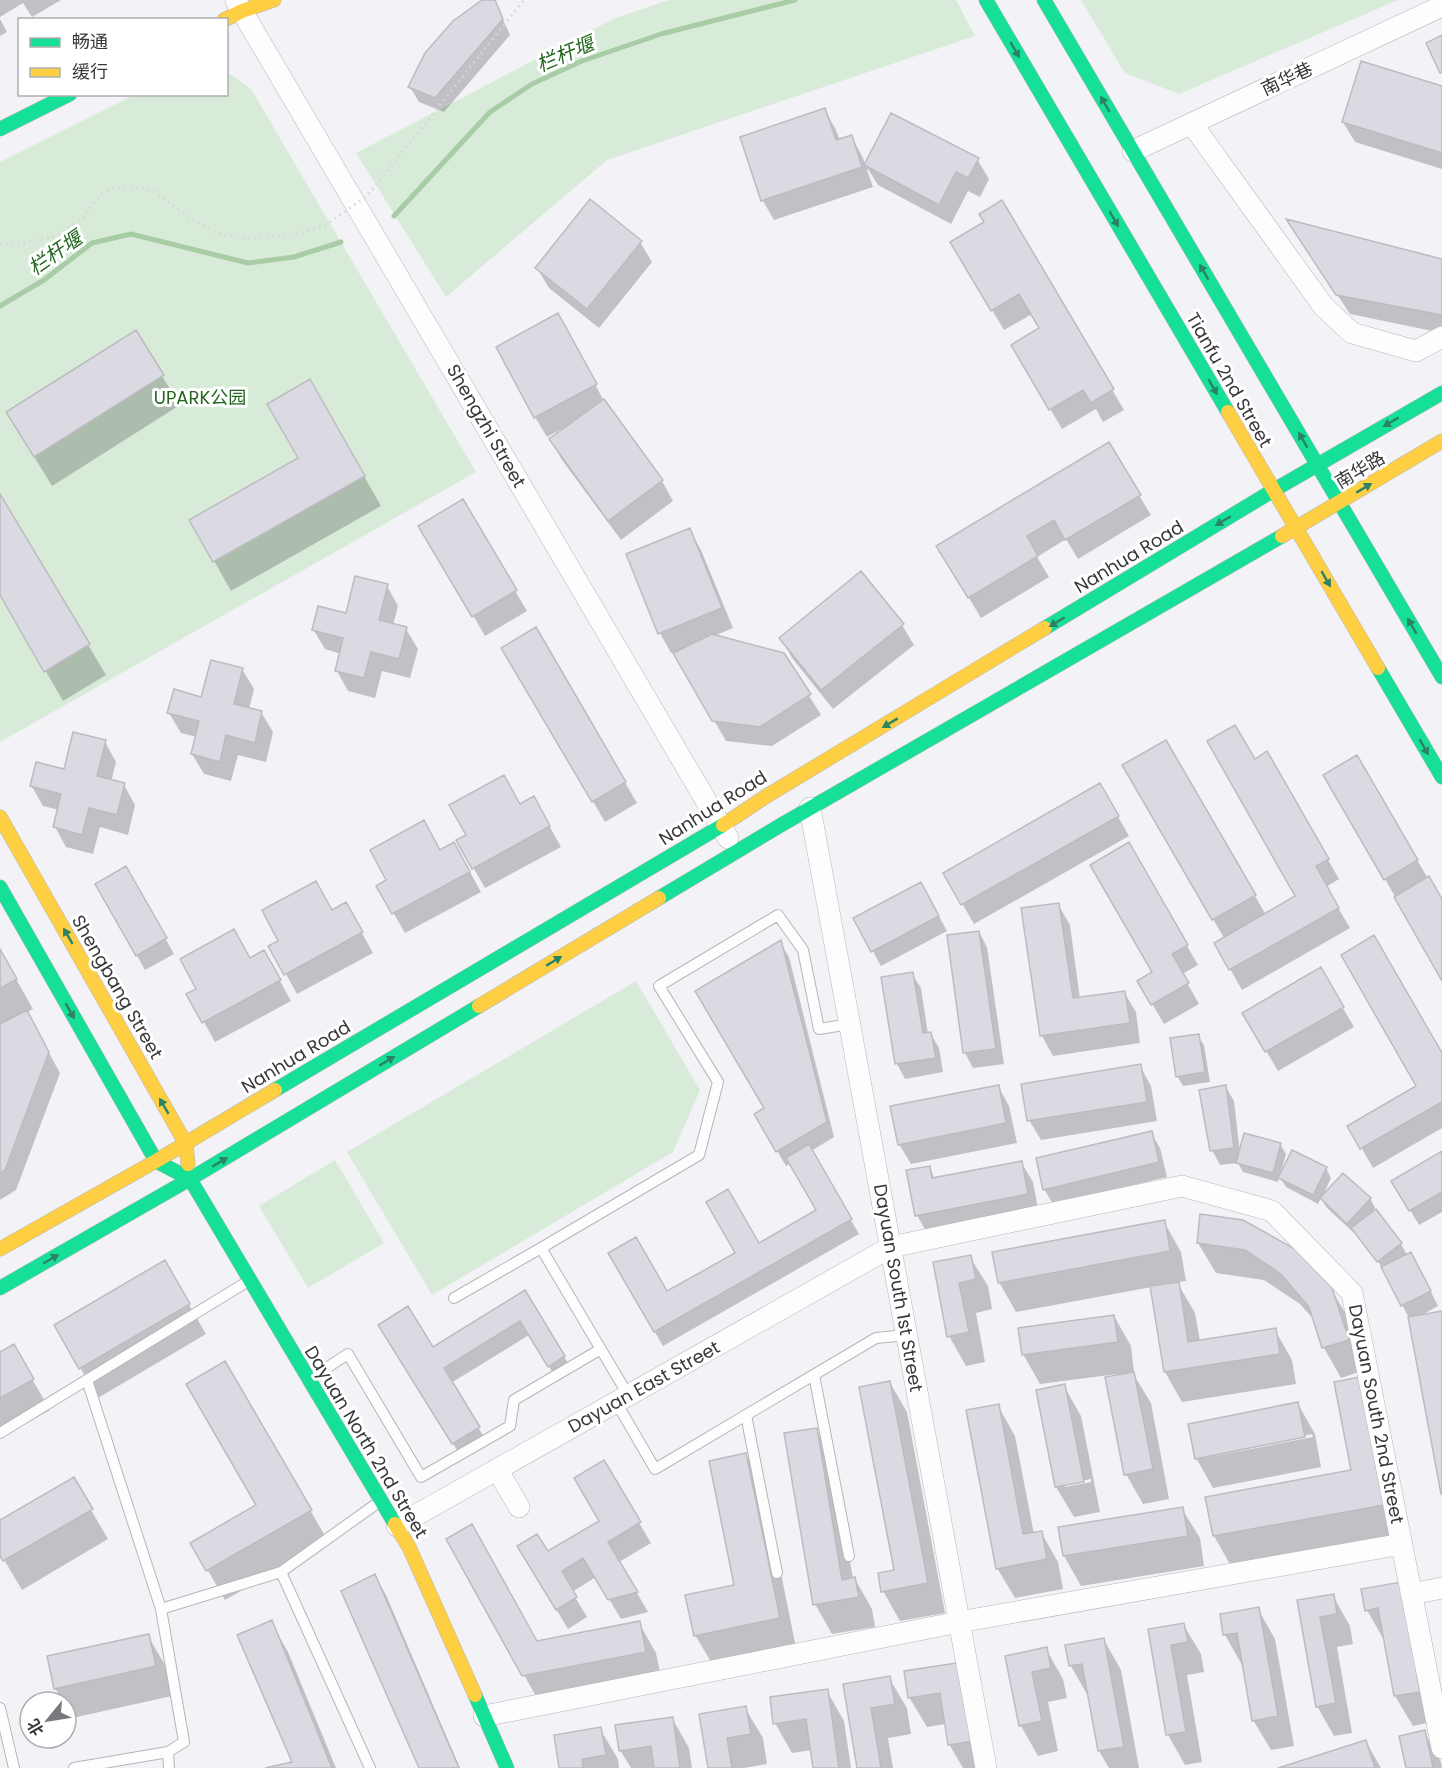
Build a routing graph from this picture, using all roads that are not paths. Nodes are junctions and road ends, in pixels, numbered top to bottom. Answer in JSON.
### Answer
{"nodes":[{"id":1,"x":274,"y":0,"type":"edge"},
{"id":2,"x":986,"y":0,"type":"edge"},
{"id":3,"x":1044,"y":0,"type":"edge"},
{"id":4,"x":1442,"y":6,"type":"edge"},
{"id":5,"x":234,"y":10,"type":"edge"},
{"id":6,"x":66,"y":96,"type":"edge"},
{"id":7,"x":1191,"y":124,"type":"junction"},
{"id":8,"x":0,"y":129,"type":"edge"},
{"id":9,"x":1133,"y":151,"type":"junction"},
{"id":10,"x":1442,"y":338,"type":"edge"},
{"id":11,"x":1442,"y":393,"type":"edge"},
{"id":12,"x":1442,"y":441,"type":"edge"},
{"id":13,"x":1317,"y":464,"type":"junction"},
{"id":14,"x":1274,"y":490,"type":"junction"},
{"id":15,"x":1340,"y":503,"type":"junction"},
{"id":16,"x":1296,"y":529,"type":"junction"},
{"id":17,"x":1442,"y":677,"type":"edge"},
{"id":18,"x":1442,"y":777,"type":"edge"},
{"id":19,"x":810,"y":808,"type":"junction"},
{"id":20,"x":0,"y":817,"type":"edge"},
{"id":21,"x":721,"y":826,"type":"junction"},
{"id":22,"x":736,"y":852,"type":"junction"},
{"id":23,"x":0,"y":887,"type":"edge"},
{"id":24,"x":850,"y":1024,"type":"junction"},
{"id":25,"x":186,"y":1144,"type":"junction"},
{"id":26,"x":156,"y":1161,"type":"junction"},
{"id":27,"x":190,"y":1179,"type":"junction"},
{"id":28,"x":891,"y":1247,"type":"junction"},
{"id":29,"x":541,"y":1248,"type":"junction"},
{"id":30,"x":0,"y":1249,"type":"edge"},
{"id":31,"x":250,"y":1280,"type":"junction"},
{"id":32,"x":0,"y":1288,"type":"edge"},
{"id":33,"x":454,"y":1298,"type":"dead end"},
{"id":34,"x":907,"y":1335,"type":"junction"},
{"id":35,"x":601,"y":1349,"type":"junction"},
{"id":36,"x":814,"y":1375,"type":"junction"},
{"id":37,"x":309,"y":1379,"type":"junction"},
{"id":38,"x":87,"y":1380,"type":"junction"},
{"id":39,"x":622,"y":1398,"type":"junction"},
{"id":40,"x":746,"y":1415,"type":"junction"},
{"id":41,"x":0,"y":1433,"type":"edge"},
{"id":42,"x":497,"y":1469,"type":"junction"},
{"id":43,"x":381,"y":1500,"type":"junction"},
{"id":44,"x":519,"y":1506,"type":"dead end"},
{"id":45,"x":397,"y":1526,"type":"junction"},
{"id":46,"x":1402,"y":1544,"type":"junction"},
{"id":47,"x":849,"y":1556,"type":"dead end"},
{"id":48,"x":281,"y":1572,"type":"junction"},
{"id":49,"x":777,"y":1573,"type":"dead end"},
{"id":50,"x":1442,"y":1588,"type":"edge"},
{"id":51,"x":1411,"y":1594,"type":"junction"},
{"id":52,"x":161,"y":1609,"type":"junction"},
{"id":53,"x":959,"y":1622,"type":"junction"},
{"id":54,"x":0,"y":1708,"type":"edge"},
{"id":55,"x":484,"y":1716,"type":"junction"},
{"id":56,"x":1442,"y":1748,"type":"edge"},
{"id":57,"x":168,"y":1752,"type":"junction"},
{"id":58,"x":14,"y":1768,"type":"edge"},
{"id":59,"x":74,"y":1768,"type":"edge"},
{"id":60,"x":169,"y":1768,"type":"edge"},
{"id":61,"x":370,"y":1768,"type":"edge"},
{"id":62,"x":507,"y":1768,"type":"edge"},
{"id":63,"x":986,"y":1768,"type":"edge"}],
"edges":[{"from":1,"to":5,"type":"main road"},
{"from":2,"to":14,"type":"main road","name":"Tianfu 2nd Street","one_way":true},
{"from":9,"to":3,"type":"main road","name":"Tianfu 2nd Street","one_way":true},
{"from":4,"to":7,"type":"street","name":"南华巷"},
{"from":5,"to":21,"type":"street","name":"Shengzhi Street"},
{"from":6,"to":8,"type":"main road"},
{"from":7,"to":9,"type":"street","name":"南华巷"},
{"from":7,"to":10,"type":"street"},
{"from":13,"to":9,"type":"main road","name":"Tianfu 2nd Street","one_way":true},
{"from":11,"to":13,"type":"main road","name":"Nanhua Road","one_way":true},
{"from":15,"to":12,"type":"main road","name":"南华路","one_way":true},
{"from":13,"to":14,"type":"main road","name":"Nanhua Road"},
{"from":13,"to":15,"type":"main road","name":"Tianfu 2nd Street"},
{"from":14,"to":16,"type":"main road","name":"Tianfu 2nd Street"},
{"from":14,"to":21,"type":"main road","name":"Nanhua Road","one_way":true},
{"from":15,"to":16,"type":"main road","name":"南华路"},
{"from":17,"to":15,"type":"main road","name":"Tianfu 2nd Street","one_way":true},
{"from":16,"to":18,"type":"main road","name":"Tianfu 2nd Street","one_way":true},
{"from":16,"to":19,"type":"main road"},
{"from":19,"to":22,"type":"main road"},
{"from":19,"to":24,"type":"street","name":"Dayuan South 1st Street"},
{"from":25,"to":20,"type":"main road","name":"Shengbang Street","one_way":true},
{"from":21,"to":22,"type":"street","name":"Shengzhi Street"},
{"from":21,"to":25,"type":"main road","name":"Nanhua Road"},
{"from":27,"to":22,"type":"main road","one_way":true},
{"from":23,"to":26,"type":"main road","one_way":true},
{"from":24,"to":28,"type":"street","name":"Dayuan South 1st Street"},
{"from":24,"to":29,"type":"lane"},
{"from":25,"to":26,"type":"main road","name":"Nanhua Road"},
{"from":25,"to":27,"type":"main road","name":"Shengbang Street"},
{"from":26,"to":27,"type":"main road"},
{"from":26,"to":30,"type":"main road","name":"Nanhua Road"},
{"from":27,"to":31,"type":"main road","name":"Dayuan North 2nd Street"},
{"from":32,"to":27,"type":"main road","one_way":true},
{"from":28,"to":34,"type":"street","name":"Dayuan South 1st Street"},
{"from":28,"to":39,"type":"street","name":"Dayuan East Street"},
{"from":28,"to":46,"type":"street","name":"Dayuan South 2nd Street"},
{"from":29,"to":33,"type":"lane"},
{"from":29,"to":35,"type":"lane"},
{"from":31,"to":37,"type":"main road","name":"Dayuan North 2nd Street"},
{"from":31,"to":38,"type":"lane"},
{"from":34,"to":36,"type":"lane"},
{"from":34,"to":53,"type":"street","name":"Dayuan South 1st Street"},
{"from":35,"to":37,"type":"lane"},
{"from":35,"to":39,"type":"lane"},
{"from":36,"to":40,"type":"lane"},
{"from":36,"to":47,"type":"lane"},
{"from":37,"to":43,"type":"main road","name":"Dayuan North 2nd Street"},
{"from":38,"to":41,"type":"lane"},
{"from":38,"to":52,"type":"lane"},
{"from":39,"to":40,"type":"lane"},
{"from":39,"to":42,"type":"street","name":"Dayuan East Street"},
{"from":40,"to":49,"type":"lane"},
{"from":42,"to":44,"type":"street"},
{"from":42,"to":45,"type":"street","name":"Dayuan East Street"},
{"from":43,"to":45,"type":"main road","name":"Dayuan North 2nd Street"},
{"from":43,"to":48,"type":"lane"},
{"from":45,"to":55,"type":"main road","name":"Dayuan North 2nd Street"},
{"from":46,"to":51,"type":"street","name":"Dayuan South 2nd Street"},
{"from":46,"to":53,"type":"street"},
{"from":48,"to":52,"type":"lane"},
{"from":48,"to":61,"type":"lane"},
{"from":50,"to":51,"type":"street"},
{"from":51,"to":56,"type":"street","name":"Dayuan South 2nd Street"},
{"from":52,"to":57,"type":"lane"},
{"from":53,"to":55,"type":"street"},
{"from":53,"to":63,"type":"street","name":"Dayuan South 1st Street"},
{"from":54,"to":58,"type":"lane"},
{"from":55,"to":62,"type":"main road","name":"Dayuan North 2nd Street"},
{"from":57,"to":59,"type":"lane"},
{"from":57,"to":60,"type":"lane"}]}
